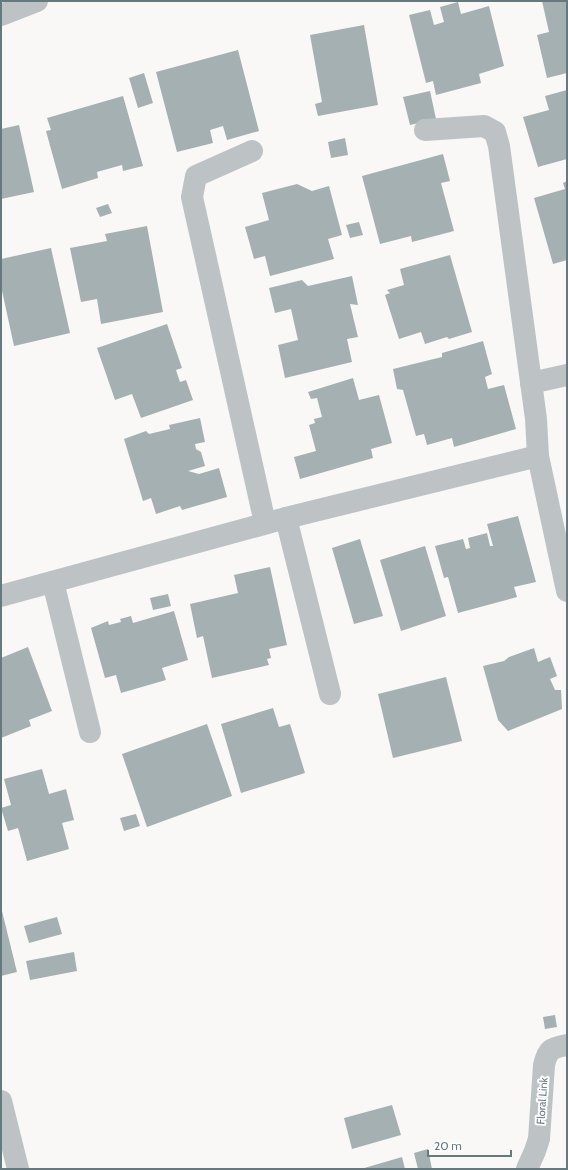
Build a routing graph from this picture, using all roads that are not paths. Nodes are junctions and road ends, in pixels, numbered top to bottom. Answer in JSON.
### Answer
{"nodes":[{"id":1,"x":37,"y":1,"type":"edge"},
{"id":2,"x":1,"y":15,"type":"edge"},
{"id":3,"x":425,"y":130,"type":"dead end"},
{"id":4,"x":252,"y":151,"type":"dead end"},
{"id":5,"x":567,"y":375,"type":"edge"},
{"id":6,"x":531,"y":383,"type":"junction"},
{"id":7,"x":538,"y":456,"type":"junction"},
{"id":8,"x":286,"y":518,"type":"junction"},
{"id":9,"x":264,"y":523,"type":"junction"},
{"id":10,"x":53,"y":582,"type":"junction"},
{"id":11,"x":567,"y":591,"type":"edge"},
{"id":12,"x":1,"y":596,"type":"edge"},
{"id":13,"x":330,"y":694,"type":"dead end"},
{"id":14,"x":90,"y":732,"type":"dead end"},
{"id":15,"x":567,"y":1045,"type":"edge"},
{"id":16,"x":1,"y":1101,"type":"edge"},
{"id":17,"x":18,"y":1169,"type":"edge"},
{"id":18,"x":527,"y":1169,"type":"edge"}],
"edges":[{"from":1,"to":2,"type":"street"},
{"from":3,"to":6,"type":"street"},
{"from":4,"to":9,"type":"street"},
{"from":5,"to":6,"type":"street"},
{"from":6,"to":7,"type":"street"},
{"from":7,"to":8,"type":"street"},
{"from":7,"to":11,"type":"street"},
{"from":8,"to":9,"type":"street"},
{"from":8,"to":13,"type":"street"},
{"from":9,"to":10,"type":"street"},
{"from":10,"to":12,"type":"street"},
{"from":10,"to":14,"type":"street"},
{"from":15,"to":18,"type":"street","name":"Floral Link"},
{"from":16,"to":17,"type":"street"}]}
